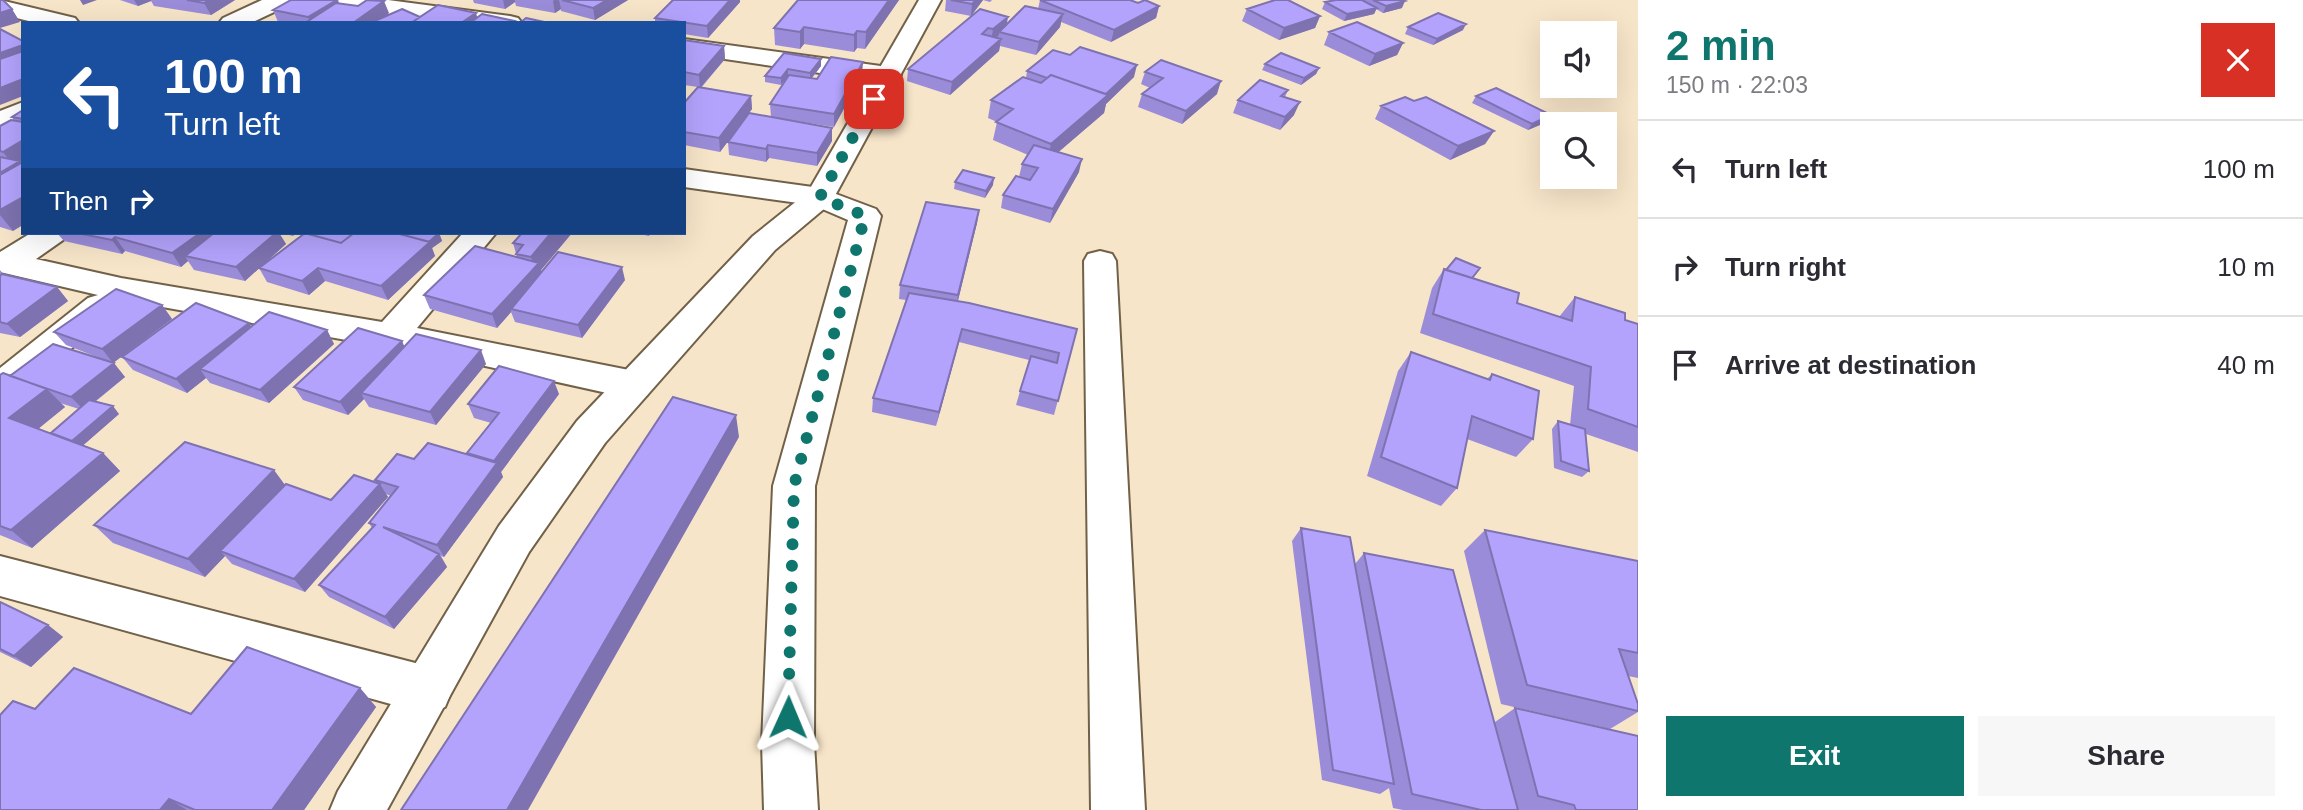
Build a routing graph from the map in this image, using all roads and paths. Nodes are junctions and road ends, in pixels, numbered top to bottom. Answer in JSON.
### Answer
{"nodes":[{"id":1,"x":281,"y":0,"type":"edge"},
{"id":2,"x":336,"y":0,"type":"edge"},
{"id":3,"x":930,"y":0,"type":"edge"},
{"id":4,"x":0,"y":7,"type":"edge"},
{"id":5,"x":59,"y":21,"type":"edge"},
{"id":6,"x":235,"y":21,"type":"edge"},
{"id":7,"x":495,"y":21,"type":"edge"},
{"id":8,"x":686,"y":46,"type":"edge"},
{"id":9,"x":888,"y":75,"type":"junction"},
{"id":10,"x":21,"y":111,"type":"edge"},
{"id":11,"x":0,"y":121,"type":"edge"},
{"id":12,"x":686,"y":178,"type":"edge"},
{"id":13,"x":820,"y":197,"type":"junction"},
{"id":14,"x":49,"y":235,"type":"edge"},
{"id":15,"x":478,"y":235,"type":"edge"},
{"id":16,"x":1100,"y":261,"type":"dead end"},
{"id":17,"x":4,"y":263,"type":"edge"},
{"id":18,"x":121,"y":289,"type":"junction"},
{"id":19,"x":391,"y":335,"type":"junction"},
{"id":20,"x":634,"y":385,"type":"junction"},
{"id":21,"x":0,"y":388,"type":"edge"},
{"id":22,"x":0,"y":576,"type":"edge"},
{"id":23,"x":427,"y":690,"type":"junction"},
{"id":24,"x":357,"y":810,"type":"edge"},
{"id":25,"x":791,"y":810,"type":"edge"},
{"id":26,"x":1118,"y":810,"type":"edge"}],
"edges":[{"from":1,"to":6,"type":"street"},
{"from":2,"to":7,"type":"street"},
{"from":3,"to":9,"type":"street"},
{"from":4,"to":5,"type":"street"},
{"from":8,"to":9,"type":"street"},
{"from":9,"to":13,"type":"street"},
{"from":10,"to":11,"type":"street"},
{"from":12,"to":13,"type":"street"},
{"from":13,"to":20,"type":"street"},
{"from":13,"to":25,"type":"street"},
{"from":14,"to":17,"type":"street"},
{"from":15,"to":19,"type":"street"},
{"from":16,"to":26,"type":"street"},
{"from":17,"to":18,"type":"street"},
{"from":18,"to":19,"type":"street"},
{"from":18,"to":21,"type":"street"},
{"from":19,"to":20,"type":"street"},
{"from":20,"to":23,"type":"street"},
{"from":22,"to":23,"type":"street"},
{"from":23,"to":24,"type":"street"}]}
